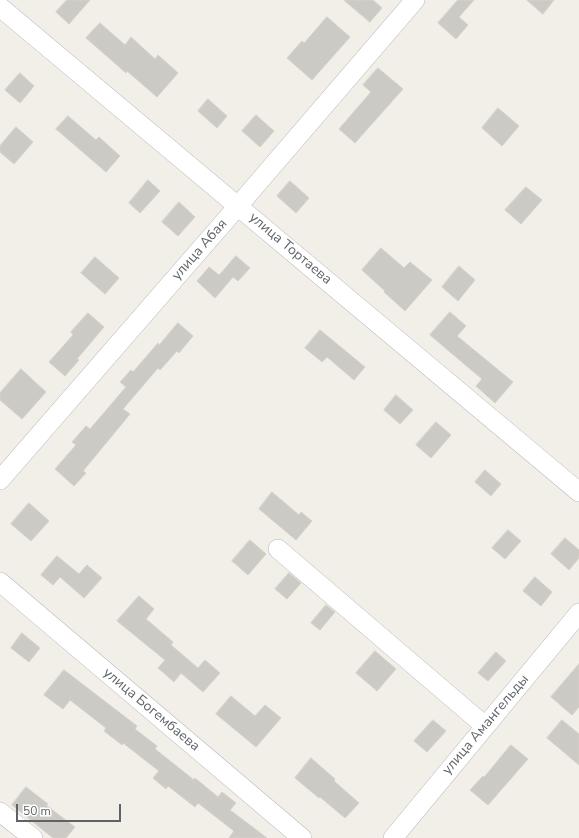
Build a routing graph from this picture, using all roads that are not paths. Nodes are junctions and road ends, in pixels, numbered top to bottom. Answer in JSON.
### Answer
{"nodes":[{"id":1,"x":415,"y":0,"type":"edge"},
{"id":2,"x":0,"y":7,"type":"edge"},
{"id":3,"x":238,"y":206,"type":"junction"},
{"id":4,"x":0,"y":480,"type":"edge"},
{"id":5,"x":579,"y":492,"type":"edge"},
{"id":6,"x":278,"y":549,"type":"dead end"},
{"id":7,"x":0,"y":582,"type":"edge"},
{"id":8,"x":579,"y":613,"type":"edge"},
{"id":9,"x":485,"y":726,"type":"junction"},
{"id":10,"x":0,"y":812,"type":"edge"},
{"id":11,"x":33,"y":838,"type":"edge"},
{"id":12,"x":302,"y":838,"type":"edge"},
{"id":13,"x":393,"y":838,"type":"edge"}],
"edges":[{"from":1,"to":3,"type":"street","name":"улица Абая"},
{"from":2,"to":3,"type":"street","name":"улица Тортаева"},
{"from":3,"to":4,"type":"street","name":"улица Абая"},
{"from":3,"to":5,"type":"street","name":"улица Тортаева"},
{"from":6,"to":9,"type":"street"},
{"from":7,"to":12,"type":"street","name":"улица Богембаева"},
{"from":8,"to":9,"type":"street","name":"улица Амангельды"},
{"from":9,"to":13,"type":"street","name":"улица Амангельды"},
{"from":10,"to":11,"type":"street"}]}
